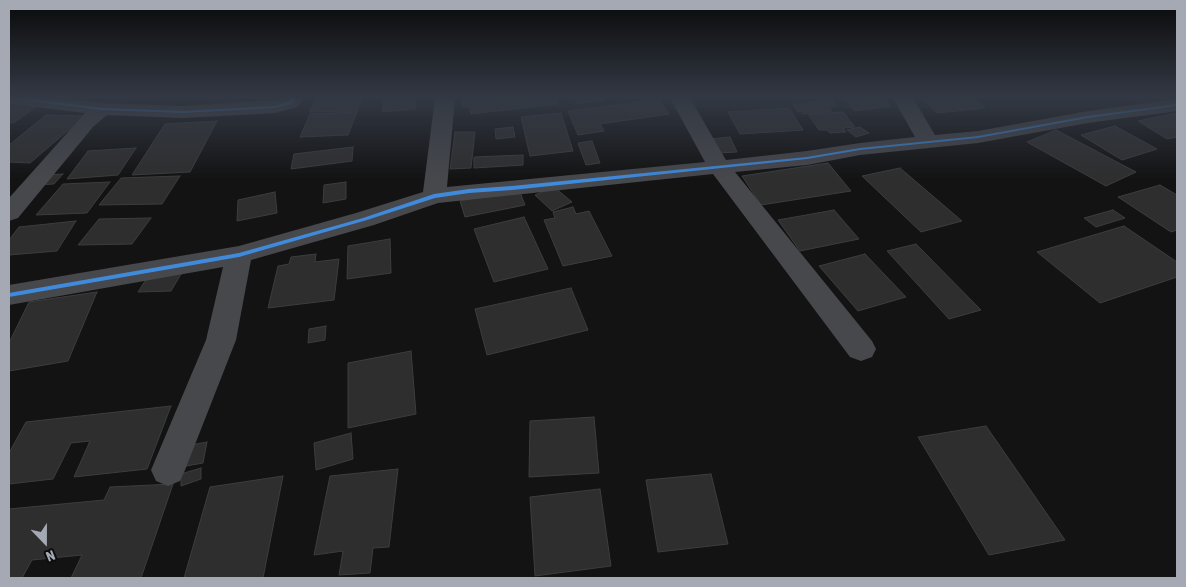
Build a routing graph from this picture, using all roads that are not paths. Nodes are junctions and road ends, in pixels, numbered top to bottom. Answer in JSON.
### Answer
{"nodes":[{"id":1,"x":84,"y":125,"type":"edge"},
{"id":2,"x":442,"y":125,"type":"edge"},
{"id":3,"x":696,"y":125,"type":"edge"},
{"id":4,"x":919,"y":125,"type":"edge"},
{"id":5,"x":1042,"y":125,"type":"edge"},
{"id":6,"x":928,"y":142,"type":"junction"},
{"id":7,"x":720,"y":168,"type":"junction"},
{"id":8,"x":434,"y":196,"type":"junction"},
{"id":9,"x":9,"y":213,"type":"edge"},
{"id":10,"x":239,"y":255,"type":"junction"},
{"id":11,"x":9,"y":295,"type":"edge"},
{"id":12,"x":861,"y":349,"type":"dead end"},
{"id":13,"x":168,"y":470,"type":"dead end"}],
"edges":[{"from":1,"to":9,"type":"street"},
{"from":2,"to":8,"type":"street"},
{"from":3,"to":7,"type":"street"},
{"from":4,"to":6,"type":"street"},
{"from":5,"to":6,"type":"street"},
{"from":6,"to":7,"type":"street"},
{"from":7,"to":8,"type":"street"},
{"from":7,"to":12,"type":"street"},
{"from":8,"to":10,"type":"street"},
{"from":10,"to":11,"type":"street"},
{"from":10,"to":13,"type":"street"}]}
